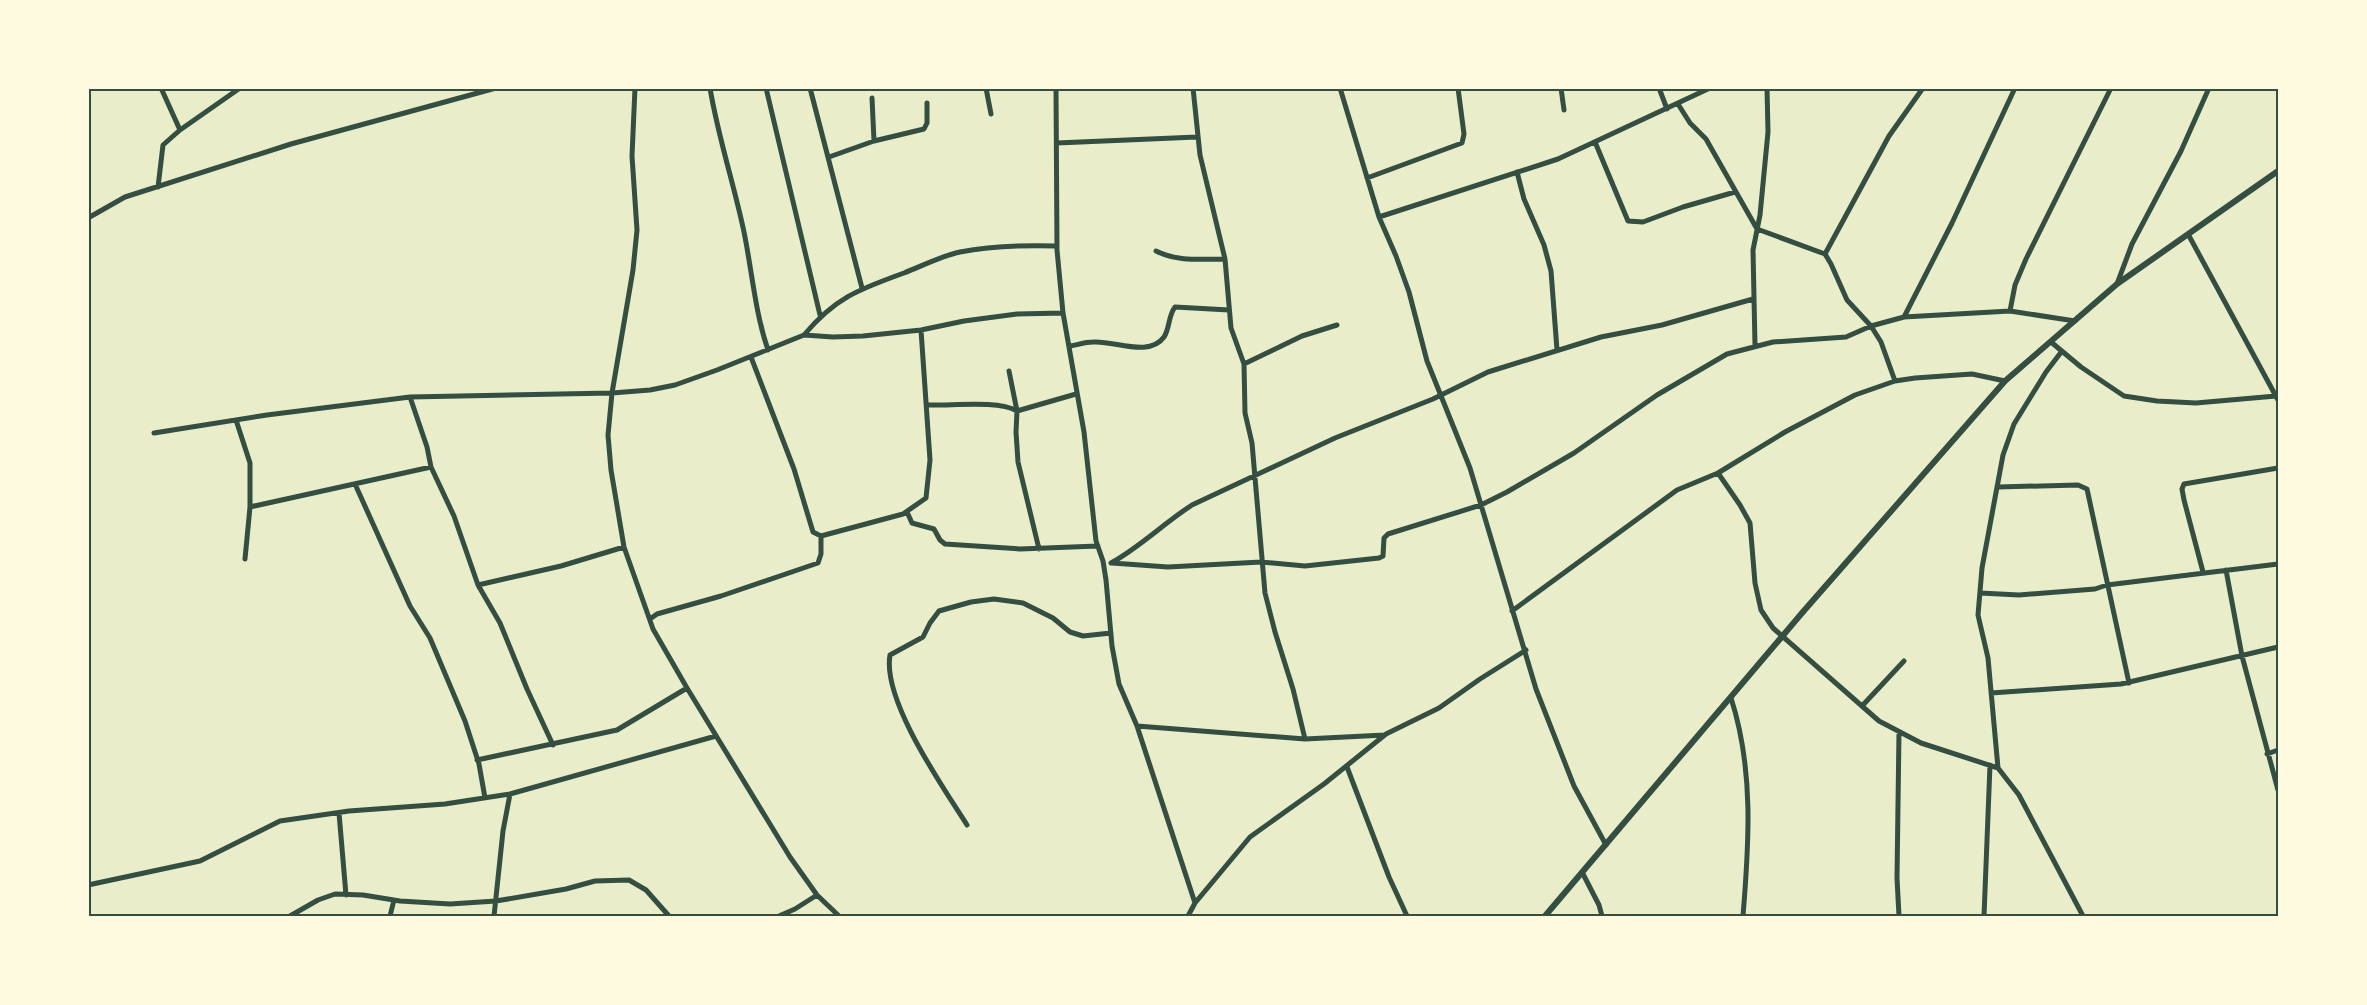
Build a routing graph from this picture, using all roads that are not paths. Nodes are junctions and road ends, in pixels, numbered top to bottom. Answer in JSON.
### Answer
{"nodes":[{"id":1,"x":161,"y":88,"type":"edge"},
{"id":2,"x":240,"y":88,"type":"edge"},
{"id":3,"x":496,"y":88,"type":"edge"},
{"id":4,"x":635,"y":88,"type":"edge"},
{"id":5,"x":710,"y":88,"type":"edge"},
{"id":6,"x":766,"y":88,"type":"edge"},
{"id":7,"x":810,"y":88,"type":"edge"},
{"id":8,"x":986,"y":88,"type":"edge"},
{"id":9,"x":1056,"y":88,"type":"edge"},
{"id":10,"x":1193,"y":88,"type":"edge"},
{"id":11,"x":1340,"y":88,"type":"edge"},
{"id":12,"x":1458,"y":88,"type":"edge"},
{"id":13,"x":1561,"y":88,"type":"edge"},
{"id":14,"x":1659,"y":88,"type":"edge"},
{"id":15,"x":1710,"y":88,"type":"edge"},
{"id":16,"x":1767,"y":88,"type":"edge"},
{"id":17,"x":1923,"y":88,"type":"edge"},
{"id":18,"x":2015,"y":88,"type":"edge"},
{"id":19,"x":2111,"y":88,"type":"edge"},
{"id":20,"x":2209,"y":88,"type":"edge"},
{"id":21,"x":229,"y":92,"type":"edge"},
{"id":22,"x":872,"y":98,"type":"dead end"},
{"id":23,"x":927,"y":103,"type":"dead end"},
{"id":24,"x":1678,"y":104,"type":"junction"},
{"id":25,"x":1667,"y":109,"type":"junction"},
{"id":26,"x":1564,"y":110,"type":"dead end"},
{"id":27,"x":991,"y":114,"type":"dead end"},
{"id":28,"x":180,"y":130,"type":"junction"},
{"id":29,"x":1197,"y":137,"type":"junction"},
{"id":30,"x":874,"y":141,"type":"junction"},
{"id":31,"x":1595,"y":142,"type":"junction"},
{"id":32,"x":1058,"y":143,"type":"junction"},
{"id":33,"x":829,"y":158,"type":"junction"},
{"id":34,"x":2278,"y":171,"type":"edge"},
{"id":35,"x":1517,"y":172,"type":"junction"},
{"id":36,"x":1367,"y":178,"type":"junction"},
{"id":37,"x":158,"y":187,"type":"junction"},
{"id":38,"x":1735,"y":192,"type":"junction"},
{"id":39,"x":1378,"y":217,"type":"junction"},
{"id":40,"x":88,"y":218,"type":"edge"},
{"id":41,"x":1757,"y":228,"type":"junction"},
{"id":42,"x":2188,"y":234,"type":"junction"},
{"id":43,"x":1057,"y":246,"type":"junction"},
{"id":44,"x":1156,"y":251,"type":"dead end"},
{"id":45,"x":1825,"y":254,"type":"junction"},
{"id":46,"x":1225,"y":259,"type":"junction"},
{"id":47,"x":2117,"y":284,"type":"junction"},
{"id":48,"x":862,"y":288,"type":"junction"},
{"id":49,"x":1753,"y":299,"type":"junction"},
{"id":50,"x":1229,"y":310,"type":"junction"},
{"id":51,"x":2010,"y":311,"type":"junction"},
{"id":52,"x":1062,"y":313,"type":"junction"},
{"id":53,"x":820,"y":315,"type":"junction"},
{"id":54,"x":1904,"y":317,"type":"junction"},
{"id":55,"x":2075,"y":321,"type":"junction"},
{"id":56,"x":1337,"y":325,"type":"dead end"},
{"id":57,"x":1871,"y":326,"type":"junction"},
{"id":58,"x":921,"y":330,"type":"junction"},
{"id":59,"x":804,"y":334,"type":"junction"},
{"id":60,"x":2051,"y":342,"type":"junction"},
{"id":61,"x":1755,"y":345,"type":"junction"},
{"id":62,"x":1070,"y":346,"type":"junction"},
{"id":63,"x":768,"y":350,"type":"junction"},
{"id":64,"x":1557,"y":350,"type":"junction"},
{"id":65,"x":2062,"y":351,"type":"junction"},
{"id":66,"x":751,"y":357,"type":"junction"},
{"id":67,"x":1244,"y":364,"type":"junction"},
{"id":68,"x":1009,"y":371,"type":"dead end"},
{"id":69,"x":1895,"y":381,"type":"junction"},
{"id":70,"x":2005,"y":381,"type":"junction"},
{"id":71,"x":612,"y":393,"type":"junction"},
{"id":72,"x":1076,"y":394,"type":"junction"},
{"id":73,"x":1441,"y":394,"type":"junction"},
{"id":74,"x":410,"y":397,"type":"junction"},
{"id":75,"x":2277,"y":398,"type":"edge"},
{"id":76,"x":927,"y":405,"type":"junction"},
{"id":77,"x":1017,"y":411,"type":"junction"},
{"id":78,"x":236,"y":420,"type":"junction"},
{"id":79,"x":154,"y":433,"type":"dead end"},
{"id":80,"x":431,"y":467,"type":"junction"},
{"id":81,"x":2278,"y":468,"type":"edge"},
{"id":82,"x":1718,"y":473,"type":"junction"},
{"id":83,"x":1254,"y":476,"type":"junction"},
{"id":84,"x":355,"y":484,"type":"junction"},
{"id":85,"x":1998,"y":487,"type":"junction"},
{"id":86,"x":1481,"y":505,"type":"junction"},
{"id":87,"x":250,"y":507,"type":"junction"},
{"id":88,"x":907,"y":512,"type":"junction"},
{"id":89,"x":821,"y":536,"type":"junction"},
{"id":90,"x":1098,"y":546,"type":"junction"},
{"id":91,"x":624,"y":547,"type":"junction"},
{"id":92,"x":1039,"y":549,"type":"junction"},
{"id":93,"x":245,"y":559,"type":"dead end"},
{"id":94,"x":1103,"y":561,"type":"junction"},
{"id":95,"x":1261,"y":562,"type":"junction"},
{"id":96,"x":1112,"y":563,"type":"junction"},
{"id":97,"x":2278,"y":564,"type":"edge"},
{"id":98,"x":2226,"y":570,"type":"junction"},
{"id":99,"x":2203,"y":572,"type":"junction"},
{"id":100,"x":478,"y":585,"type":"junction"},
{"id":101,"x":2107,"y":585,"type":"junction"},
{"id":102,"x":1980,"y":593,"type":"junction"},
{"id":103,"x":1512,"y":611,"type":"junction"},
{"id":104,"x":650,"y":619,"type":"junction"},
{"id":105,"x":1111,"y":633,"type":"junction"},
{"id":106,"x":1782,"y":637,"type":"junction"},
{"id":107,"x":2278,"y":647,"type":"edge"},
{"id":108,"x":1526,"y":650,"type":"junction"},
{"id":109,"x":2242,"y":656,"type":"junction"},
{"id":110,"x":1904,"y":661,"type":"dead end"},
{"id":111,"x":2129,"y":682,"type":"junction"},
{"id":112,"x":687,"y":688,"type":"junction"},
{"id":113,"x":1991,"y":693,"type":"junction"},
{"id":114,"x":1731,"y":698,"type":"junction"},
{"id":115,"x":1862,"y":706,"type":"junction"},
{"id":116,"x":1137,"y":726,"type":"junction"},
{"id":117,"x":1899,"y":732,"type":"junction"},
{"id":118,"x":1386,"y":734,"type":"junction"},
{"id":119,"x":716,"y":736,"type":"junction"},
{"id":120,"x":1305,"y":740,"type":"junction"},
{"id":121,"x":553,"y":745,"type":"junction"},
{"id":122,"x":2278,"y":750,"type":"edge"},
{"id":123,"x":2267,"y":754,"type":"junction"},
{"id":124,"x":477,"y":760,"type":"junction"},
{"id":125,"x":1990,"y":765,"type":"junction"},
{"id":126,"x":1347,"y":766,"type":"junction"},
{"id":127,"x":1998,"y":768,"type":"junction"},
{"id":128,"x":2278,"y":790,"type":"edge"},
{"id":129,"x":510,"y":794,"type":"junction"},
{"id":130,"x":485,"y":798,"type":"junction"},
{"id":131,"x":339,"y":813,"type":"junction"},
{"id":132,"x":967,"y":825,"type":"dead end"},
{"id":133,"x":1606,"y":845,"type":"junction"},
{"id":134,"x":1582,"y":872,"type":"junction"},
{"id":135,"x":88,"y":885,"type":"edge"},
{"id":136,"x":346,"y":894,"type":"junction"},
{"id":137,"x":817,"y":895,"type":"junction"},
{"id":138,"x":394,"y":900,"type":"junction"},
{"id":139,"x":496,"y":901,"type":"junction"},
{"id":140,"x":1195,"y":903,"type":"junction"},
{"id":141,"x":290,"y":916,"type":"edge"},
{"id":142,"x":390,"y":916,"type":"edge"},
{"id":143,"x":494,"y":916,"type":"edge"},
{"id":144,"x":669,"y":916,"type":"edge"},
{"id":145,"x":779,"y":916,"type":"edge"},
{"id":146,"x":839,"y":916,"type":"edge"},
{"id":147,"x":1188,"y":916,"type":"edge"},
{"id":148,"x":1407,"y":916,"type":"edge"},
{"id":149,"x":1545,"y":916,"type":"edge"},
{"id":150,"x":1602,"y":916,"type":"edge"},
{"id":151,"x":1743,"y":916,"type":"edge"},
{"id":152,"x":1899,"y":916,"type":"edge"},
{"id":153,"x":1984,"y":916,"type":"edge"},
{"id":154,"x":2083,"y":916,"type":"edge"}],
"edges":[{"from":1,"to":28,"type":"street"},
{"from":2,"to":21,"type":"street"},
{"from":3,"to":37,"type":"street"},
{"from":4,"to":71,"type":"street"},
{"from":5,"to":63,"type":"street"},
{"from":6,"to":53,"type":"street"},
{"from":7,"to":33,"type":"street"},
{"from":8,"to":27,"type":"street"},
{"from":9,"to":32,"type":"street"},
{"from":10,"to":29,"type":"street"},
{"from":11,"to":36,"type":"street"},
{"from":12,"to":36,"type":"street"},
{"from":13,"to":26,"type":"street"},
{"from":14,"to":25,"type":"street"},
{"from":15,"to":24,"type":"street"},
{"from":16,"to":41,"type":"street"},
{"from":17,"to":45,"type":"street"},
{"from":18,"to":54,"type":"street"},
{"from":19,"to":51,"type":"street"},
{"from":20,"to":47,"type":"street"},
{"from":21,"to":28,"type":"street"},
{"from":22,"to":30,"type":"street"},
{"from":23,"to":30,"type":"street"},
{"from":24,"to":25,"type":"street"},
{"from":24,"to":38,"type":"street"},
{"from":25,"to":31,"type":"street"},
{"from":28,"to":37,"type":"street"},
{"from":29,"to":32,"type":"street"},
{"from":29,"to":46,"type":"street"},
{"from":30,"to":33,"type":"street"},
{"from":31,"to":35,"type":"street"},
{"from":31,"to":38,"type":"street"},
{"from":32,"to":43,"type":"street"},
{"from":33,"to":48,"type":"street"},
{"from":34,"to":42,"type":"street"},
{"from":35,"to":39,"type":"street"},
{"from":35,"to":64,"type":"street"},
{"from":36,"to":39,"type":"street"},
{"from":37,"to":40,"type":"street"},
{"from":38,"to":41,"type":"street"},
{"from":39,"to":73,"type":"street"},
{"from":41,"to":45,"type":"street"},
{"from":41,"to":49,"type":"street"},
{"from":42,"to":47,"type":"street"},
{"from":42,"to":75,"type":"street"},
{"from":43,"to":48,"type":"street"},
{"from":43,"to":52,"type":"street"},
{"from":44,"to":46,"type":"street"},
{"from":45,"to":57,"type":"street"},
{"from":46,"to":50,"type":"street"},
{"from":47,"to":55,"type":"street"},
{"from":48,"to":53,"type":"street"},
{"from":49,"to":61,"type":"street"},
{"from":49,"to":64,"type":"street"},
{"from":50,"to":62,"type":"street"},
{"from":50,"to":67,"type":"street"},
{"from":51,"to":54,"type":"street"},
{"from":51,"to":55,"type":"street"},
{"from":52,"to":58,"type":"street"},
{"from":52,"to":62,"type":"street"},
{"from":53,"to":59,"type":"street"},
{"from":54,"to":57,"type":"street"},
{"from":55,"to":60,"type":"street"},
{"from":56,"to":67,"type":"street"},
{"from":57,"to":61,"type":"street"},
{"from":57,"to":69,"type":"street"},
{"from":58,"to":59,"type":"street"},
{"from":58,"to":76,"type":"street"},
{"from":59,"to":63,"type":"street"},
{"from":60,"to":65,"type":"street"},
{"from":60,"to":70,"type":"street"},
{"from":61,"to":86,"type":"street"},
{"from":62,"to":72,"type":"street"},
{"from":63,"to":66,"type":"street"},
{"from":64,"to":73,"type":"street"},
{"from":65,"to":75,"type":"street"},
{"from":65,"to":85,"type":"street"},
{"from":66,"to":71,"type":"street"},
{"from":66,"to":89,"type":"street"},
{"from":67,"to":83,"type":"street"},
{"from":68,"to":77,"type":"street"},
{"from":69,"to":70,"type":"street"},
{"from":69,"to":82,"type":"street"},
{"from":70,"to":106,"type":"street"},
{"from":71,"to":74,"type":"street"},
{"from":71,"to":91,"type":"street"},
{"from":72,"to":77,"type":"street"},
{"from":72,"to":90,"type":"street"},
{"from":73,"to":83,"type":"street"},
{"from":73,"to":86,"type":"street"},
{"from":74,"to":78,"type":"street"},
{"from":74,"to":80,"type":"street"},
{"from":76,"to":77,"type":"street"},
{"from":76,"to":88,"type":"street"},
{"from":77,"to":92,"type":"street"},
{"from":78,"to":79,"type":"street"},
{"from":78,"to":87,"type":"street"},
{"from":80,"to":84,"type":"street"},
{"from":80,"to":100,"type":"street"},
{"from":81,"to":99,"type":"street"},
{"from":82,"to":103,"type":"street"},
{"from":82,"to":106,"type":"street"},
{"from":83,"to":95,"type":"street"},
{"from":83,"to":96,"type":"street"},
{"from":84,"to":87,"type":"street"},
{"from":84,"to":124,"type":"street"},
{"from":85,"to":101,"type":"street"},
{"from":85,"to":102,"type":"street"},
{"from":86,"to":95,"type":"street"},
{"from":86,"to":103,"type":"street"},
{"from":87,"to":93,"type":"street"},
{"from":88,"to":89,"type":"street"},
{"from":88,"to":92,"type":"street"},
{"from":89,"to":104,"type":"street"},
{"from":90,"to":92,"type":"street"},
{"from":90,"to":94,"type":"street"},
{"from":91,"to":100,"type":"street"},
{"from":91,"to":104,"type":"street"},
{"from":94,"to":96,"type":"street"},
{"from":94,"to":105,"type":"street"},
{"from":95,"to":96,"type":"street"},
{"from":95,"to":120,"type":"street"},
{"from":97,"to":98,"type":"street"},
{"from":98,"to":99,"type":"street"},
{"from":98,"to":109,"type":"street"},
{"from":99,"to":101,"type":"street"},
{"from":100,"to":121,"type":"street"},
{"from":101,"to":102,"type":"street"},
{"from":101,"to":111,"type":"street"},
{"from":102,"to":113,"type":"street"},
{"from":103,"to":108,"type":"street"},
{"from":104,"to":112,"type":"street"},
{"from":105,"to":116,"type":"street"},
{"from":105,"to":132,"type":"street"},
{"from":106,"to":114,"type":"street"},
{"from":106,"to":115,"type":"street"},
{"from":107,"to":109,"type":"street"},
{"from":108,"to":118,"type":"street"},
{"from":108,"to":133,"type":"street"},
{"from":109,"to":111,"type":"street"},
{"from":109,"to":123,"type":"street"},
{"from":110,"to":115,"type":"street"},
{"from":111,"to":113,"type":"street"},
{"from":112,"to":119,"type":"street"},
{"from":112,"to":121,"type":"street"},
{"from":113,"to":127,"type":"street"},
{"from":114,"to":133,"type":"street"},
{"from":114,"to":151,"type":"street"},
{"from":115,"to":117,"type":"street"},
{"from":116,"to":120,"type":"street"},
{"from":116,"to":140,"type":"street"},
{"from":117,"to":125,"type":"street"},
{"from":117,"to":152,"type":"street"},
{"from":118,"to":120,"type":"street"},
{"from":118,"to":126,"type":"street"},
{"from":119,"to":129,"type":"street"},
{"from":119,"to":137,"type":"street"},
{"from":121,"to":124,"type":"street"},
{"from":122,"to":123,"type":"street"},
{"from":123,"to":128,"type":"street"},
{"from":124,"to":130,"type":"street"},
{"from":125,"to":127,"type":"street"},
{"from":125,"to":153,"type":"street"},
{"from":126,"to":140,"type":"street"},
{"from":126,"to":148,"type":"street"},
{"from":127,"to":154,"type":"street"},
{"from":129,"to":130,"type":"street"},
{"from":129,"to":139,"type":"street"},
{"from":130,"to":131,"type":"street"},
{"from":131,"to":135,"type":"street"},
{"from":131,"to":136,"type":"street"},
{"from":133,"to":134,"type":"street"},
{"from":134,"to":149,"type":"street"},
{"from":134,"to":150,"type":"street"},
{"from":136,"to":138,"type":"street"},
{"from":136,"to":141,"type":"street"},
{"from":137,"to":145,"type":"street"},
{"from":137,"to":146,"type":"street"},
{"from":138,"to":139,"type":"street"},
{"from":138,"to":142,"type":"street"},
{"from":139,"to":143,"type":"street"},
{"from":139,"to":144,"type":"street"},
{"from":140,"to":147,"type":"street"}]}
